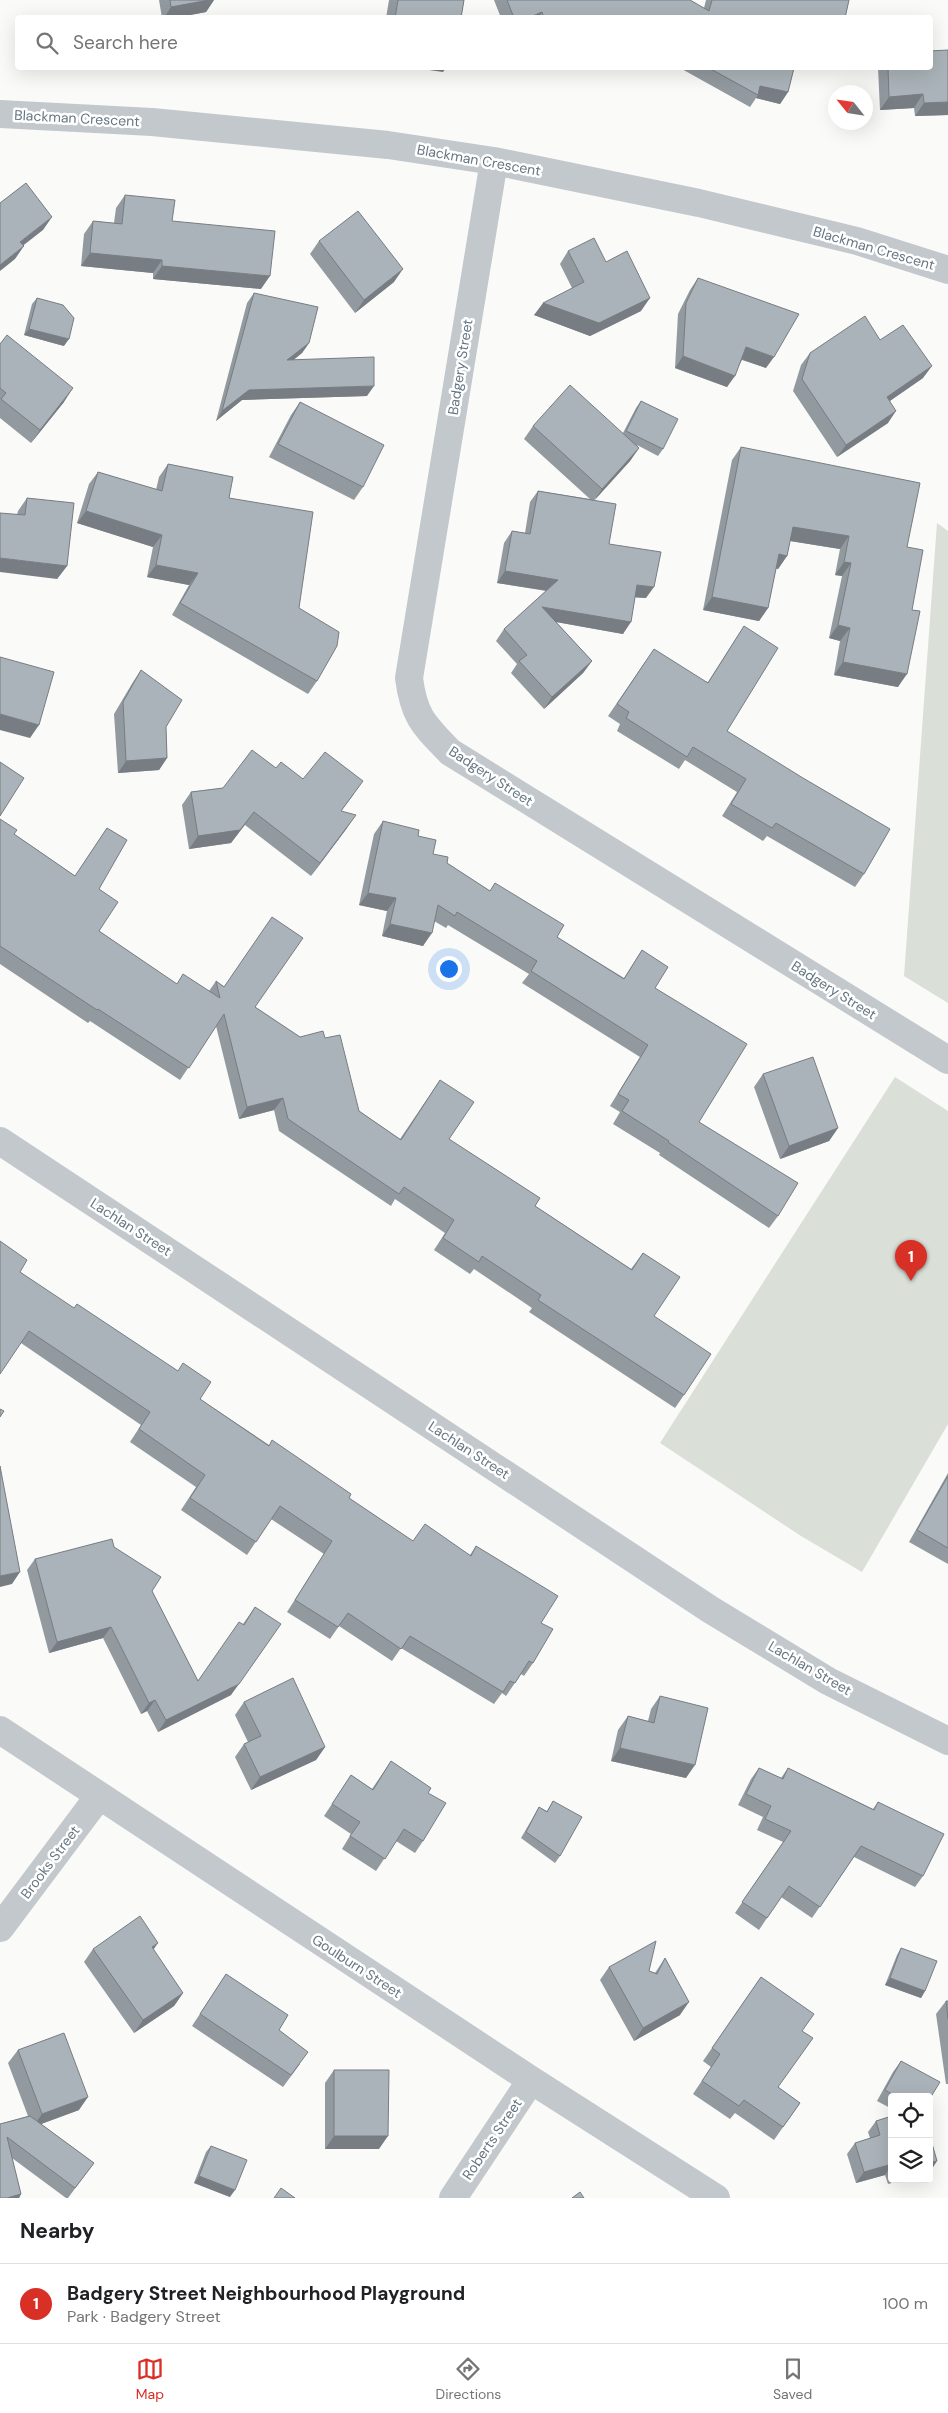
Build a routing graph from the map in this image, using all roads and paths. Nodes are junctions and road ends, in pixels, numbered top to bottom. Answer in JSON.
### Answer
{"nodes":[{"id":1,"x":0,"y":114,"type":"edge"},
{"id":2,"x":494,"y":161,"type":"junction"},
{"id":3,"x":948,"y":270,"type":"edge"},
{"id":4,"x":948,"y":1060,"type":"edge"},
{"id":5,"x":0,"y":1141,"type":"edge"},
{"id":6,"x":0,"y":1730,"type":"edge"},
{"id":7,"x":948,"y":1741,"type":"edge"},
{"id":8,"x":99,"y":1796,"type":"junction"},
{"id":9,"x":0,"y":1928,"type":"edge"},
{"id":10,"x":531,"y":2080,"type":"junction"},
{"id":11,"x":453,"y":2198,"type":"edge"},
{"id":12,"x":716,"y":2198,"type":"edge"}],
"edges":[{"from":1,"to":2,"type":"street","name":"Blackman Crescent"},
{"from":2,"to":3,"type":"street","name":"Blackman Crescent"},
{"from":2,"to":4,"type":"street","name":"Badgery Street"},
{"from":5,"to":7,"type":"street","name":"Lachlan Street"},
{"from":6,"to":8,"type":"street","name":"Goulburn Street"},
{"from":8,"to":9,"type":"street","name":"Brooks Street"},
{"from":8,"to":10,"type":"street","name":"Goulburn Street"},
{"from":10,"to":11,"type":"street","name":"Roberts Street"},
{"from":10,"to":12,"type":"street","name":"Goulburn Street"}]}
